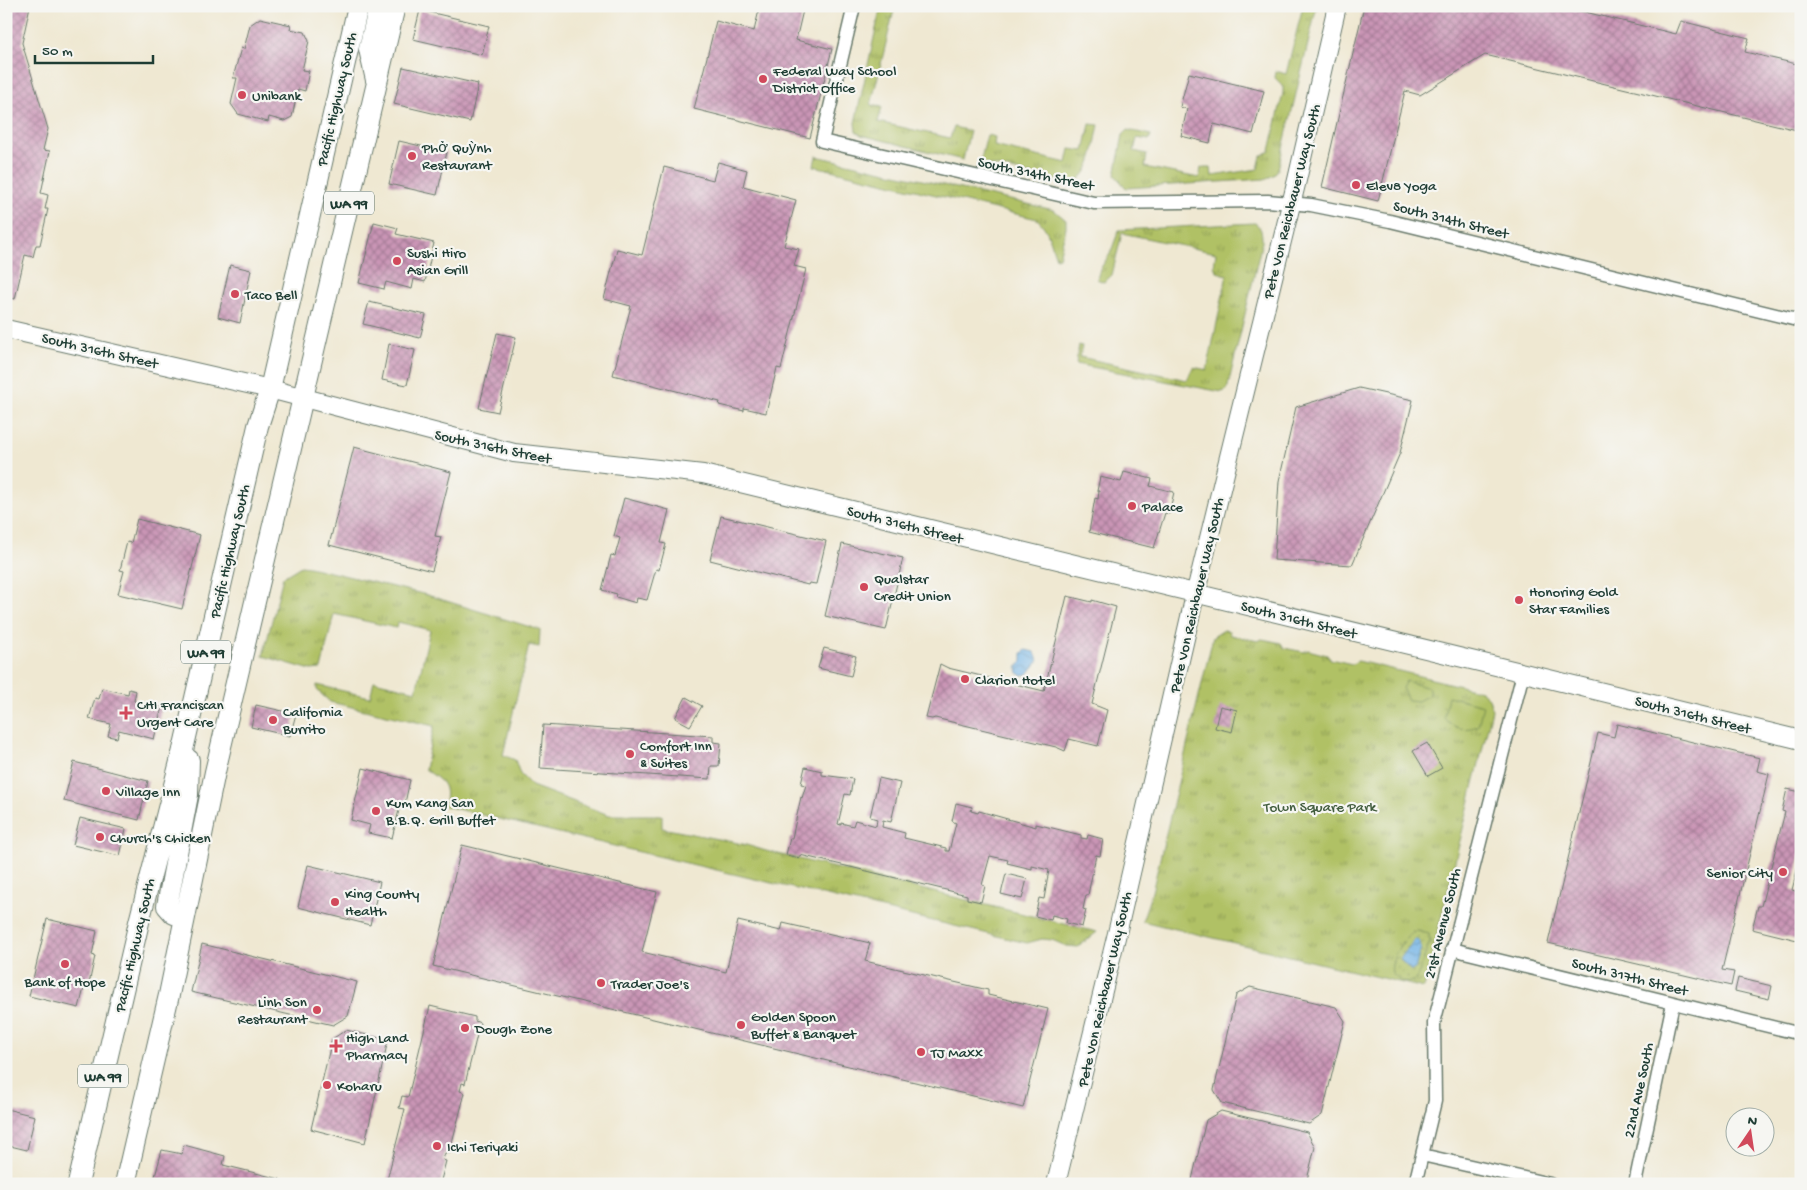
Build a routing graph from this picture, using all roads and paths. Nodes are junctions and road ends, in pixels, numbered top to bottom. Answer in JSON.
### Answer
{"nodes":[{"id":1,"x":358,"y":6,"type":"edge"},
{"id":2,"x":379,"y":6,"type":"edge"},
{"id":3,"x":395,"y":6,"type":"edge"},
{"id":4,"x":854,"y":6,"type":"edge"},
{"id":5,"x":1337,"y":6,"type":"edge"},
{"id":6,"x":377,"y":84,"type":"junction"},
{"id":7,"x":1291,"y":202,"type":"junction"},
{"id":8,"x":1801,"y":321,"type":"edge"},
{"id":9,"x":6,"y":329,"type":"edge"},
{"id":10,"x":270,"y":389,"type":"junction"},
{"id":11,"x":303,"y":399,"type":"junction"},
{"id":12,"x":1195,"y":595,"type":"junction"},
{"id":13,"x":1523,"y":673,"type":"junction"},
{"id":14,"x":191,"y":718,"type":"junction"},
{"id":15,"x":1801,"y":740,"type":"edge"},
{"id":16,"x":184,"y":917,"type":"junction"},
{"id":17,"x":1452,"y":949,"type":"junction"},
{"id":18,"x":1673,"y":1003,"type":"junction"},
{"id":19,"x":1801,"y":1034,"type":"edge"},
{"id":20,"x":1422,"y":1155,"type":"junction"},
{"id":21,"x":78,"y":1184,"type":"edge"},
{"id":22,"x":125,"y":1184,"type":"edge"},
{"id":23,"x":1056,"y":1184,"type":"edge"},
{"id":24,"x":1415,"y":1184,"type":"edge"},
{"id":25,"x":1550,"y":1184,"type":"edge"},
{"id":26,"x":1635,"y":1184,"type":"edge"}],
"edges":[{"from":1,"to":10,"type":"main road","name":"Pacific Highway South","number":"WA 99"},
{"from":2,"to":6,"type":"main road"},
{"from":3,"to":6,"type":"main road","number":"WA 99"},
{"from":4,"to":7,"type":"street","name":"South 314th Street"},
{"from":5,"to":7,"type":"street","name":"Pete Von Reichbauer Way South"},
{"from":6,"to":11,"type":"main road","number":"WA 99"},
{"from":7,"to":8,"type":"street","name":"South 314th Street"},
{"from":7,"to":12,"type":"street","name":"Pete Von Reichbauer Way South"},
{"from":9,"to":10,"type":"street","name":"South 316th Street"},
{"from":10,"to":11,"type":"street","name":"South 316th Street"},
{"from":10,"to":14,"type":"main road","name":"Pacific Highway South","number":"WA 99"},
{"from":11,"to":12,"type":"street","name":"South 316th Street"},
{"from":11,"to":16,"type":"main road","number":"WA 99"},
{"from":12,"to":13,"type":"street","name":"South 316th Street"},
{"from":12,"to":23,"type":"street","name":"Pete Von Reichbauer Way South"},
{"from":13,"to":15,"type":"street","name":"South 316th Street"},
{"from":13,"to":17,"type":"street","name":"21st Avenue South"},
{"from":14,"to":16,"type":"main road"},
{"from":14,"to":21,"type":"main road","name":"Pacific Highway South","number":"WA 99"},
{"from":16,"to":22,"type":"main road","number":"WA 99"},
{"from":17,"to":18,"type":"street","name":"South 317th Street"},
{"from":17,"to":20,"type":"street","name":"21st Avenue South"},
{"from":18,"to":19,"type":"street","name":"South 317th Street"},
{"from":18,"to":26,"type":"street","name":"22nd Ave South"},
{"from":20,"to":24,"type":"street","name":"21st Avenue South"},
{"from":20,"to":25,"type":"street"}]}
